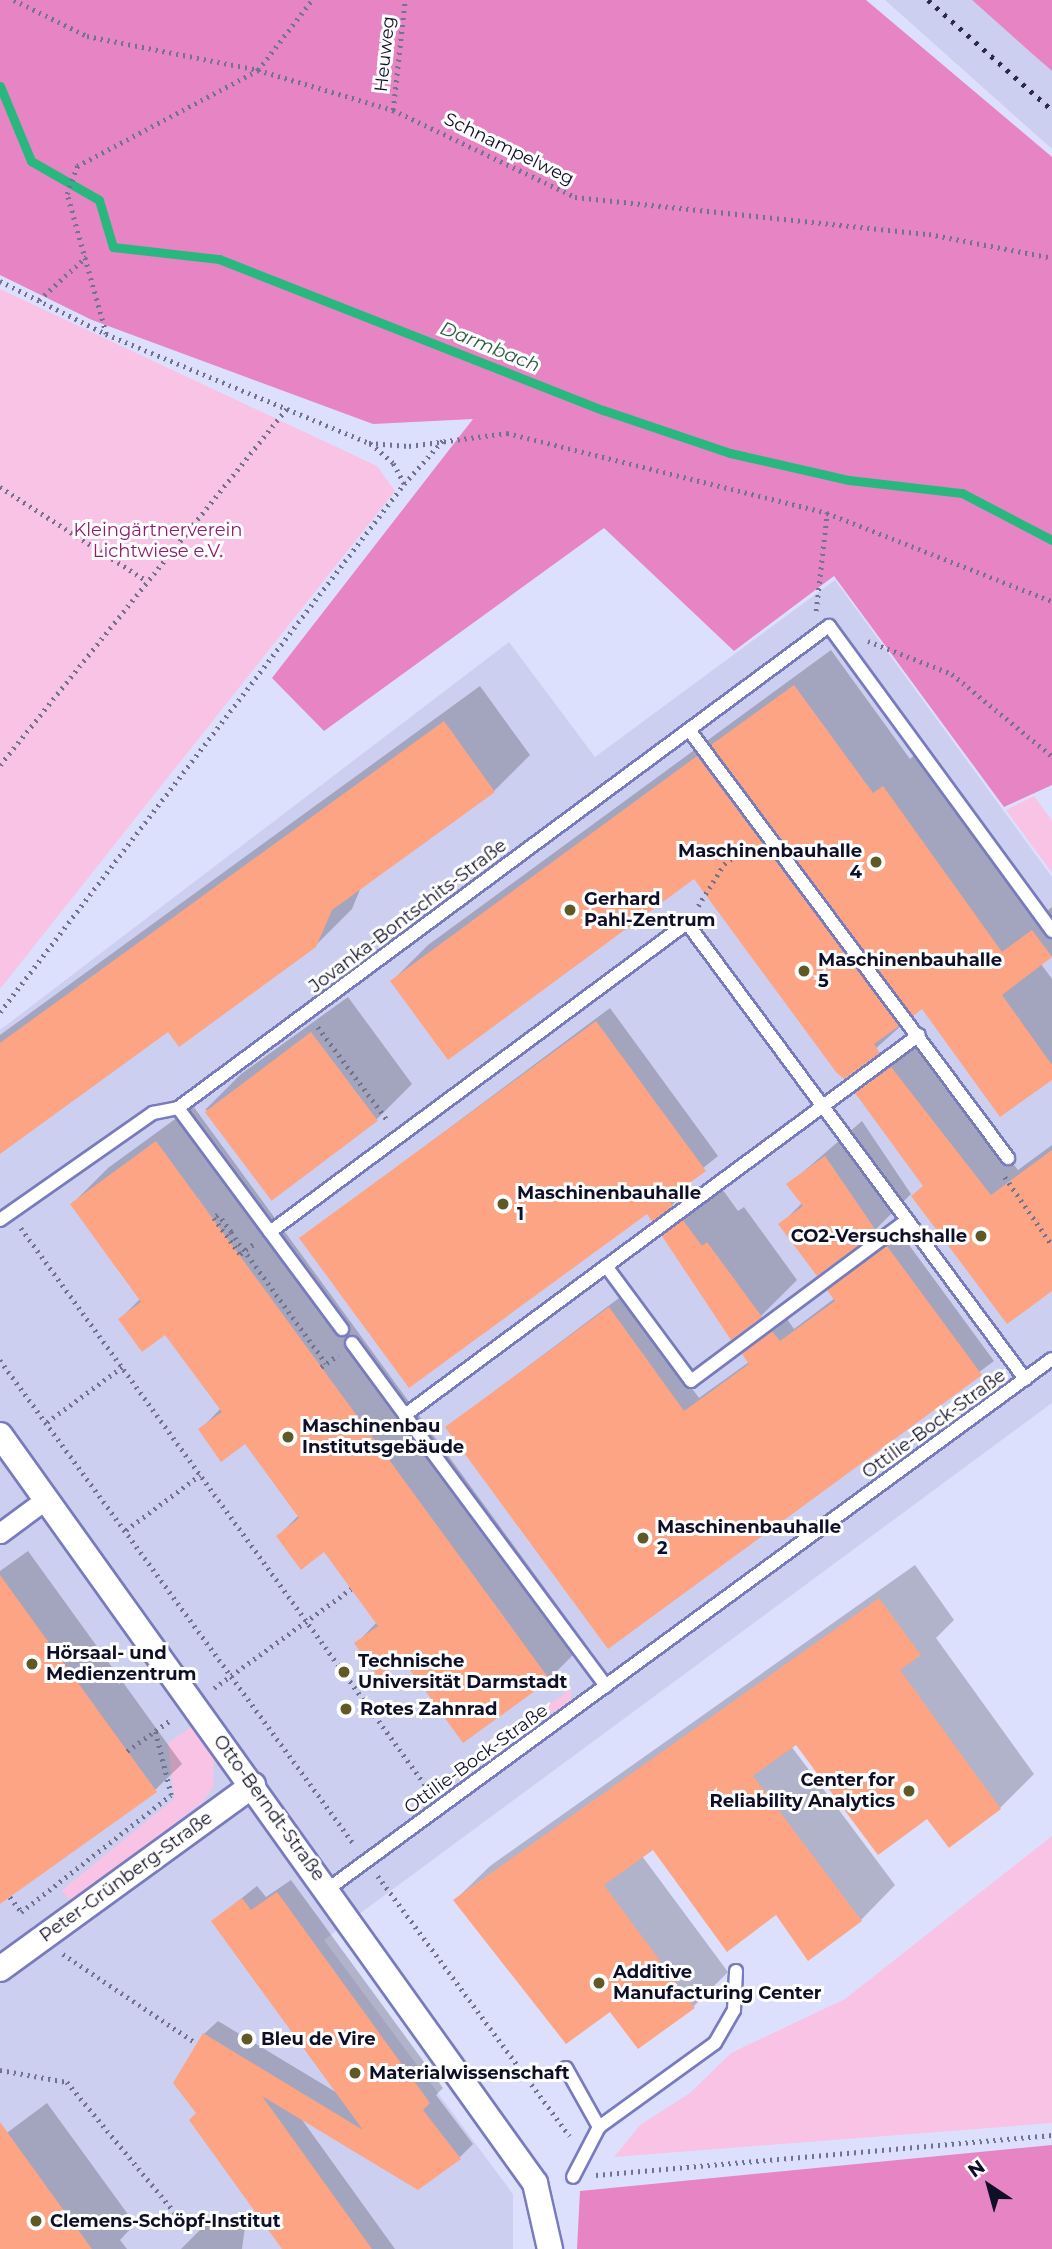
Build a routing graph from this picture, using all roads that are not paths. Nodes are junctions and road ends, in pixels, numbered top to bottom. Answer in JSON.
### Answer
{"nodes":[{"id":1,"x":689,"y":730,"type":"junction"},
{"id":2,"x":1052,"y":931,"type":"edge"},
{"id":3,"x":919,"y":1035,"type":"junction"},
{"id":4,"x":823,"y":1106,"type":"junction"},
{"id":5,"x":178,"y":1108,"type":"junction"},
{"id":6,"x":1008,"y":1158,"type":"road end"},
{"id":7,"x":5,"y":1216,"type":"edge"},
{"id":8,"x":907,"y":1220,"type":"junction"},
{"id":9,"x":270,"y":1232,"type":"junction"},
{"id":10,"x":606,"y":1266,"type":"junction"},
{"id":11,"x":342,"y":1329,"type":"dead end"},
{"id":12,"x":352,"y":1343,"type":"dead end"},
{"id":13,"x":1052,"y":1359,"type":"edge"},
{"id":14,"x":1025,"y":1379,"type":"junction"},
{"id":15,"x":405,"y":1415,"type":"junction"},
{"id":16,"x":0,"y":1435,"type":"edge"},
{"id":17,"x":47,"y":1499,"type":"junction"},
{"id":18,"x":0,"y":1533,"type":"edge"},
{"id":19,"x":606,"y":1686,"type":"junction"},
{"id":20,"x":253,"y":1785,"type":"junction"},
{"id":21,"x":328,"y":1889,"type":"junction"},
{"id":22,"x":0,"y":1969,"type":"edge"},
{"id":23,"x":736,"y":1971,"type":"dead end"},
{"id":24,"x":566,"y":2068,"type":"dead end"},
{"id":25,"x":599,"y":2127,"type":"junction"},
{"id":26,"x":573,"y":2176,"type":"road end"},
{"id":27,"x":550,"y":2249,"type":"edge"}],
"edges":[{"from":1,"to":2,"type":"lane","name":"Jovanka-Bontschits-Straße"},
{"from":1,"to":3,"type":"lane"},
{"from":1,"to":5,"type":"lane","name":"Jovanka-Bontschits-Straße"},
{"from":3,"to":4,"type":"lane"},
{"from":3,"to":6,"type":"lane"},
{"from":4,"to":8,"type":"lane"},
{"from":4,"to":9,"type":"lane"},
{"from":4,"to":10,"type":"lane"},
{"from":5,"to":7,"type":"lane","name":"Jovanka-Bontschits-Straße"},
{"from":5,"to":9,"type":"lane"},
{"from":8,"to":10,"type":"lane"},
{"from":8,"to":14,"type":"lane"},
{"from":9,"to":11,"type":"lane"},
{"from":10,"to":15,"type":"lane"},
{"from":12,"to":15,"type":"lane"},
{"from":13,"to":14,"type":"lane","name":"Ottilie-Bock-Straße"},
{"from":14,"to":19,"type":"lane","name":"Ottilie-Bock-Straße"},
{"from":15,"to":19,"type":"lane"},
{"from":16,"to":17,"type":"street","name":"Otto-Berndt-Straße"},
{"from":17,"to":18,"type":"street"},
{"from":17,"to":20,"type":"street","name":"Otto-Berndt-Straße"},
{"from":19,"to":21,"type":"lane","name":"Ottilie-Bock-Straße"},
{"from":20,"to":21,"type":"street","name":"Otto-Berndt-Straße"},
{"from":20,"to":22,"type":"street","name":"Peter-Grünberg-Straße"},
{"from":21,"to":27,"type":"street","name":"Otto-Berndt-Straße"},
{"from":23,"to":25,"type":"lane"},
{"from":24,"to":25,"type":"lane"},
{"from":25,"to":26,"type":"lane"}]}
